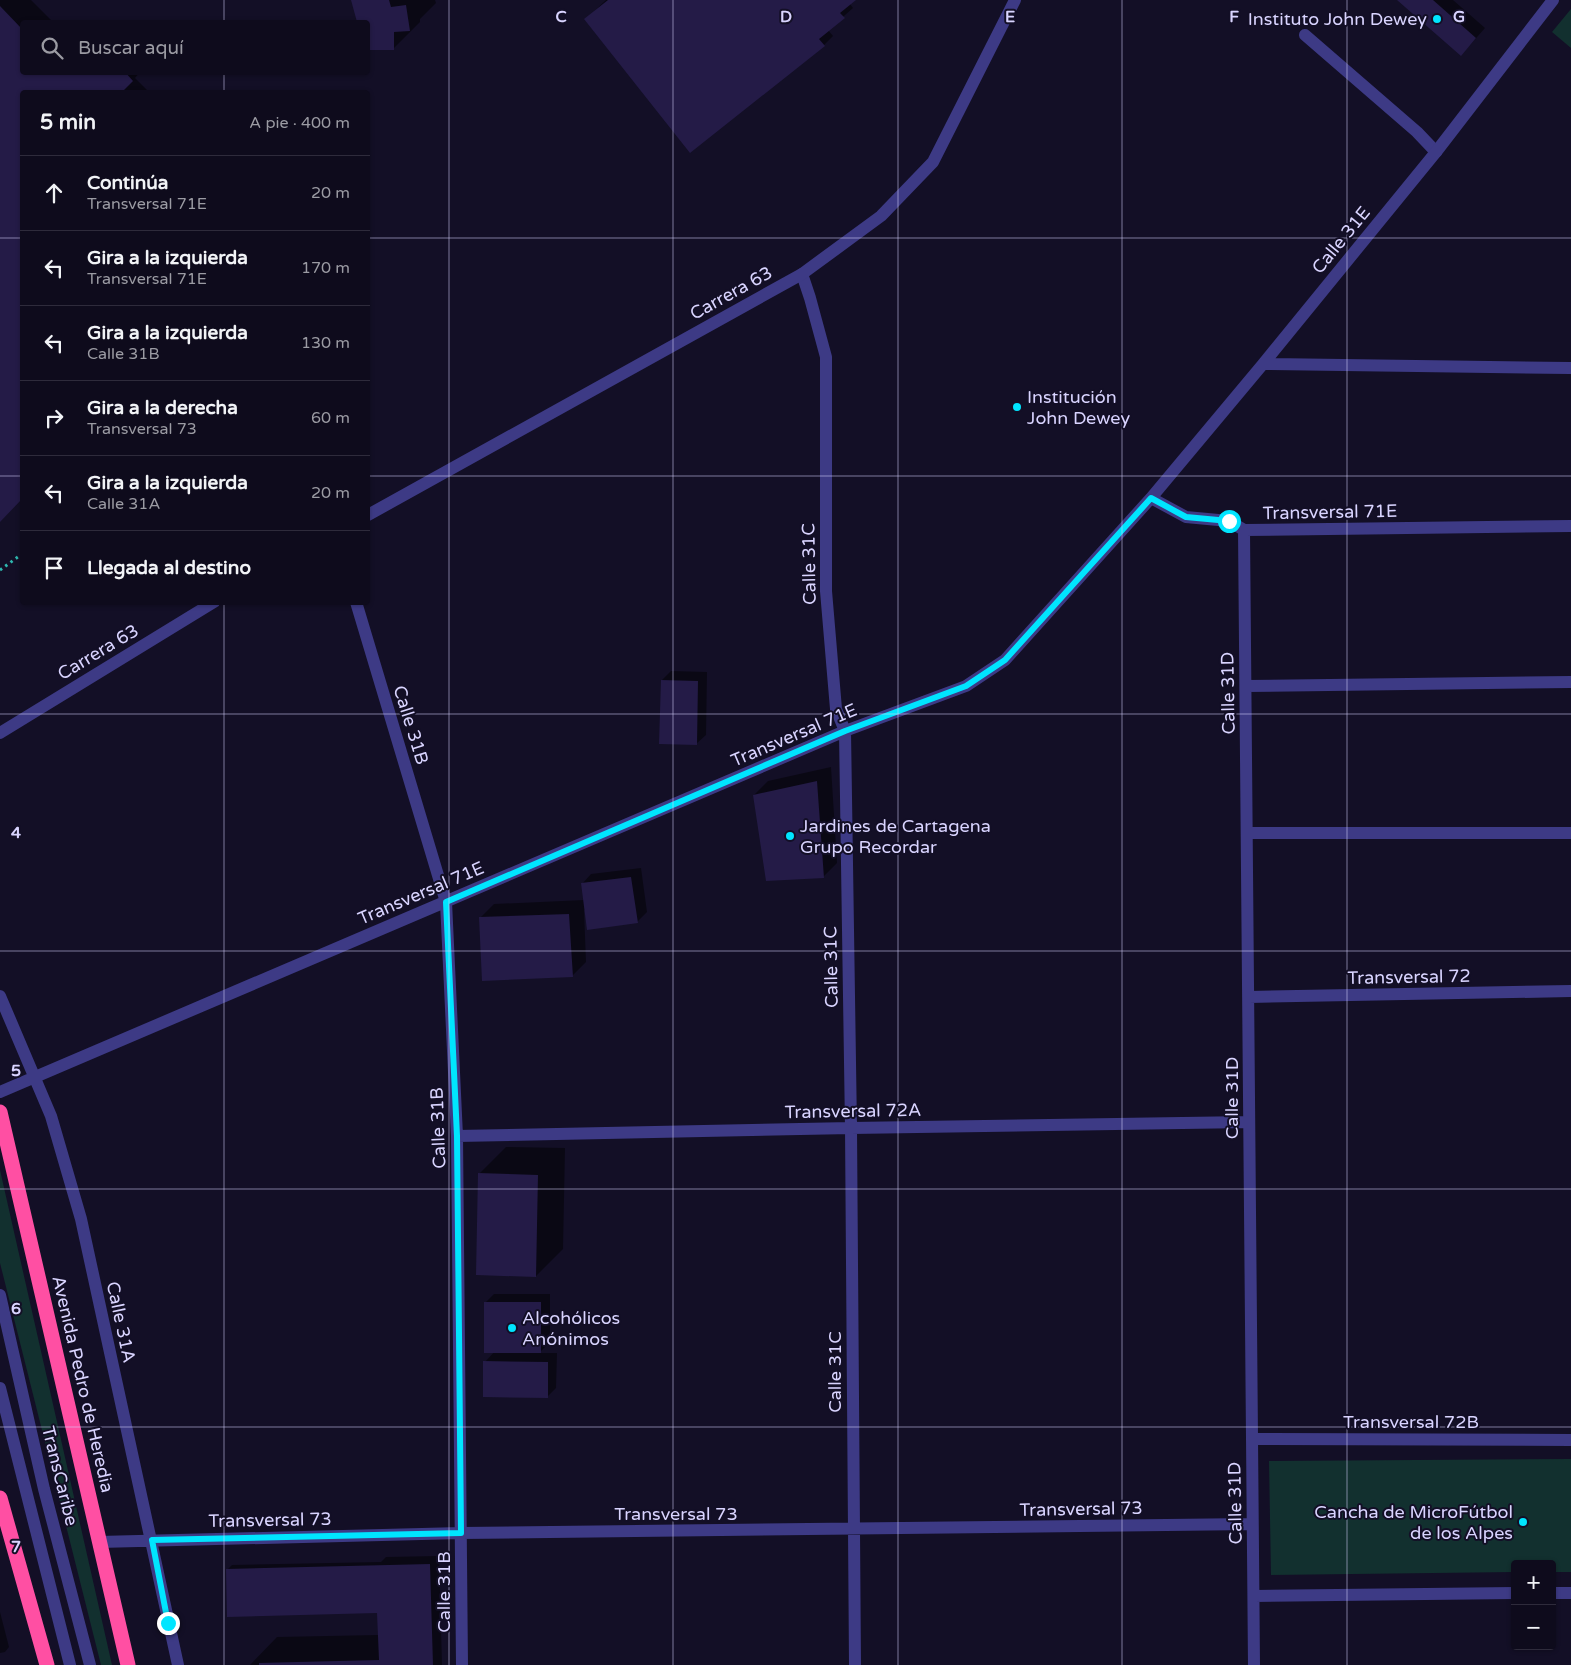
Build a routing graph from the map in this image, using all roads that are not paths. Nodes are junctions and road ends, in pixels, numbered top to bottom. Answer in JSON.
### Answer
{"nodes":[{"id":1,"x":1015,"y":0,"type":"edge"},
{"id":2,"x":1553,"y":0,"type":"edge"},
{"id":3,"x":1305,"y":35,"type":"dead end"},
{"id":4,"x":1436,"y":152,"type":"junction"},
{"id":5,"x":802,"y":274,"type":"junction"},
{"id":6,"x":1263,"y":364,"type":"junction"},
{"id":7,"x":1570,"y":368,"type":"dead end"},
{"id":8,"x":1151,"y":498,"type":"junction"},
{"id":9,"x":370,"y":514,"type":"edge"},
{"id":10,"x":1571,"y":526,"type":"edge"},
{"id":11,"x":1244,"y":530,"type":"junction"},
{"id":12,"x":209,"y":605,"type":"edge"},
{"id":13,"x":357,"y":605,"type":"edge"},
{"id":14,"x":1571,"y":682,"type":"edge"},
{"id":15,"x":1246,"y":686,"type":"junction"},
{"id":16,"x":845,"y":731,"type":"junction"},
{"id":17,"x":0,"y":733,"type":"edge"},
{"id":18,"x":1247,"y":833,"type":"junction"},
{"id":19,"x":1571,"y":833,"type":"edge"},
{"id":20,"x":446,"y":902,"type":"junction"},
{"id":21,"x":1571,"y":992,"type":"edge"},
{"id":22,"x":0,"y":996,"type":"edge"},
{"id":23,"x":1248,"y":998,"type":"junction"},
{"id":24,"x":36,"y":1077,"type":"junction"},
{"id":25,"x":0,"y":1092,"type":"edge"},
{"id":26,"x":0,"y":1112,"type":"edge"},
{"id":27,"x":1249,"y":1122,"type":"junction"},
{"id":28,"x":851,"y":1128,"type":"junction"},
{"id":29,"x":457,"y":1136,"type":"junction"},
{"id":30,"x":0,"y":1295,"type":"edge"},
{"id":31,"x":0,"y":1388,"type":"edge"},
{"id":32,"x":1252,"y":1439,"type":"junction"},
{"id":33,"x":1571,"y":1440,"type":"edge"},
{"id":34,"x":0,"y":1498,"type":"edge"},
{"id":35,"x":1252,"y":1524,"type":"junction"},
{"id":36,"x":854,"y":1530,"type":"junction"},
{"id":37,"x":461,"y":1533,"type":"junction"},
{"id":38,"x":152,"y":1540,"type":"junction"},
{"id":39,"x":99,"y":1542,"type":"junction"},
{"id":40,"x":1556,"y":1593,"type":"edge"},
{"id":41,"x":1571,"y":1593,"type":"edge"},
{"id":42,"x":1511,"y":1594,"type":"edge"},
{"id":43,"x":1254,"y":1596,"type":"junction"},
{"id":44,"x":47,"y":1665,"type":"edge"},
{"id":45,"x":70,"y":1665,"type":"edge"},
{"id":46,"x":90,"y":1665,"type":"edge"},
{"id":47,"x":128,"y":1665,"type":"edge"},
{"id":48,"x":178,"y":1665,"type":"edge"},
{"id":49,"x":462,"y":1665,"type":"edge"},
{"id":50,"x":855,"y":1665,"type":"edge"},
{"id":51,"x":1254,"y":1665,"type":"edge"}],
"edges":[{"from":1,"to":5,"type":"street","name":"Carrera 63"},
{"from":2,"to":4,"type":"street","name":"Calle 31E"},
{"from":3,"to":4,"type":"street"},
{"from":4,"to":6,"type":"street","name":"Calle 31E"},
{"from":5,"to":9,"type":"street","name":"Carrera 63"},
{"from":5,"to":16,"type":"street","name":"Calle 31C"},
{"from":6,"to":7,"type":"street"},
{"from":6,"to":8,"type":"street","name":"Calle 31E"},
{"from":8,"to":11,"type":"street","name":"Transversal 71E"},
{"from":8,"to":16,"type":"street","name":"Transversal 71E"},
{"from":10,"to":11,"type":"street","name":"Transversal 71E"},
{"from":11,"to":15,"type":"street","name":"Calle 31D"},
{"from":12,"to":17,"type":"street","name":"Carrera 63"},
{"from":13,"to":20,"type":"street","name":"Calle 31B"},
{"from":14,"to":15,"type":"street"},
{"from":15,"to":18,"type":"street","name":"Calle 31D"},
{"from":16,"to":20,"type":"street","name":"Transversal 71E"},
{"from":16,"to":28,"type":"street","name":"Calle 31C"},
{"from":18,"to":19,"type":"street"},
{"from":18,"to":23,"type":"street","name":"Calle 31D"},
{"from":20,"to":24,"type":"street","name":"Transversal 71E"},
{"from":20,"to":29,"type":"street","name":"Calle 31B"},
{"from":21,"to":23,"type":"street","name":"Transversal 72"},
{"from":22,"to":24,"type":"street","name":"Calle 31A"},
{"from":23,"to":27,"type":"street","name":"Calle 31D"},
{"from":24,"to":25,"type":"street","name":"Transversal 71E"},
{"from":24,"to":38,"type":"street","name":"Calle 31A"},
{"from":26,"to":39,"type":"highway","name":"Avenida Pedro de Heredia"},
{"from":27,"to":28,"type":"street","name":"Transversal 72A"},
{"from":27,"to":32,"type":"street","name":"Calle 31D"},
{"from":28,"to":29,"type":"street","name":"Transversal 72A"},
{"from":28,"to":36,"type":"street","name":"Calle 31C"},
{"from":29,"to":37,"type":"street","name":"Calle 31B"},
{"from":30,"to":46,"type":"street","name":"TransCaribe"},
{"from":31,"to":45,"type":"street"},
{"from":32,"to":33,"type":"street","name":"Transversal 72B"},
{"from":32,"to":35,"type":"street","name":"Calle 31D"},
{"from":34,"to":44,"type":"highway"},
{"from":35,"to":36,"type":"street","name":"Transversal 73"},
{"from":35,"to":43,"type":"street","name":"Calle 31D"},
{"from":36,"to":37,"type":"street","name":"Transversal 73"},
{"from":36,"to":50,"type":"street","name":"Calle 31C"},
{"from":37,"to":38,"type":"street","name":"Transversal 73"},
{"from":37,"to":49,"type":"street","name":"Calle 31B"},
{"from":38,"to":39,"type":"street","name":"Transversal 73"},
{"from":38,"to":48,"type":"street","name":"Calle 31A"},
{"from":39,"to":47,"type":"highway","name":"Avenida Pedro de Heredia"},
{"from":40,"to":41,"type":"street"},
{"from":42,"to":43,"type":"street"},
{"from":43,"to":51,"type":"street","name":"Calle 31D"}]}
